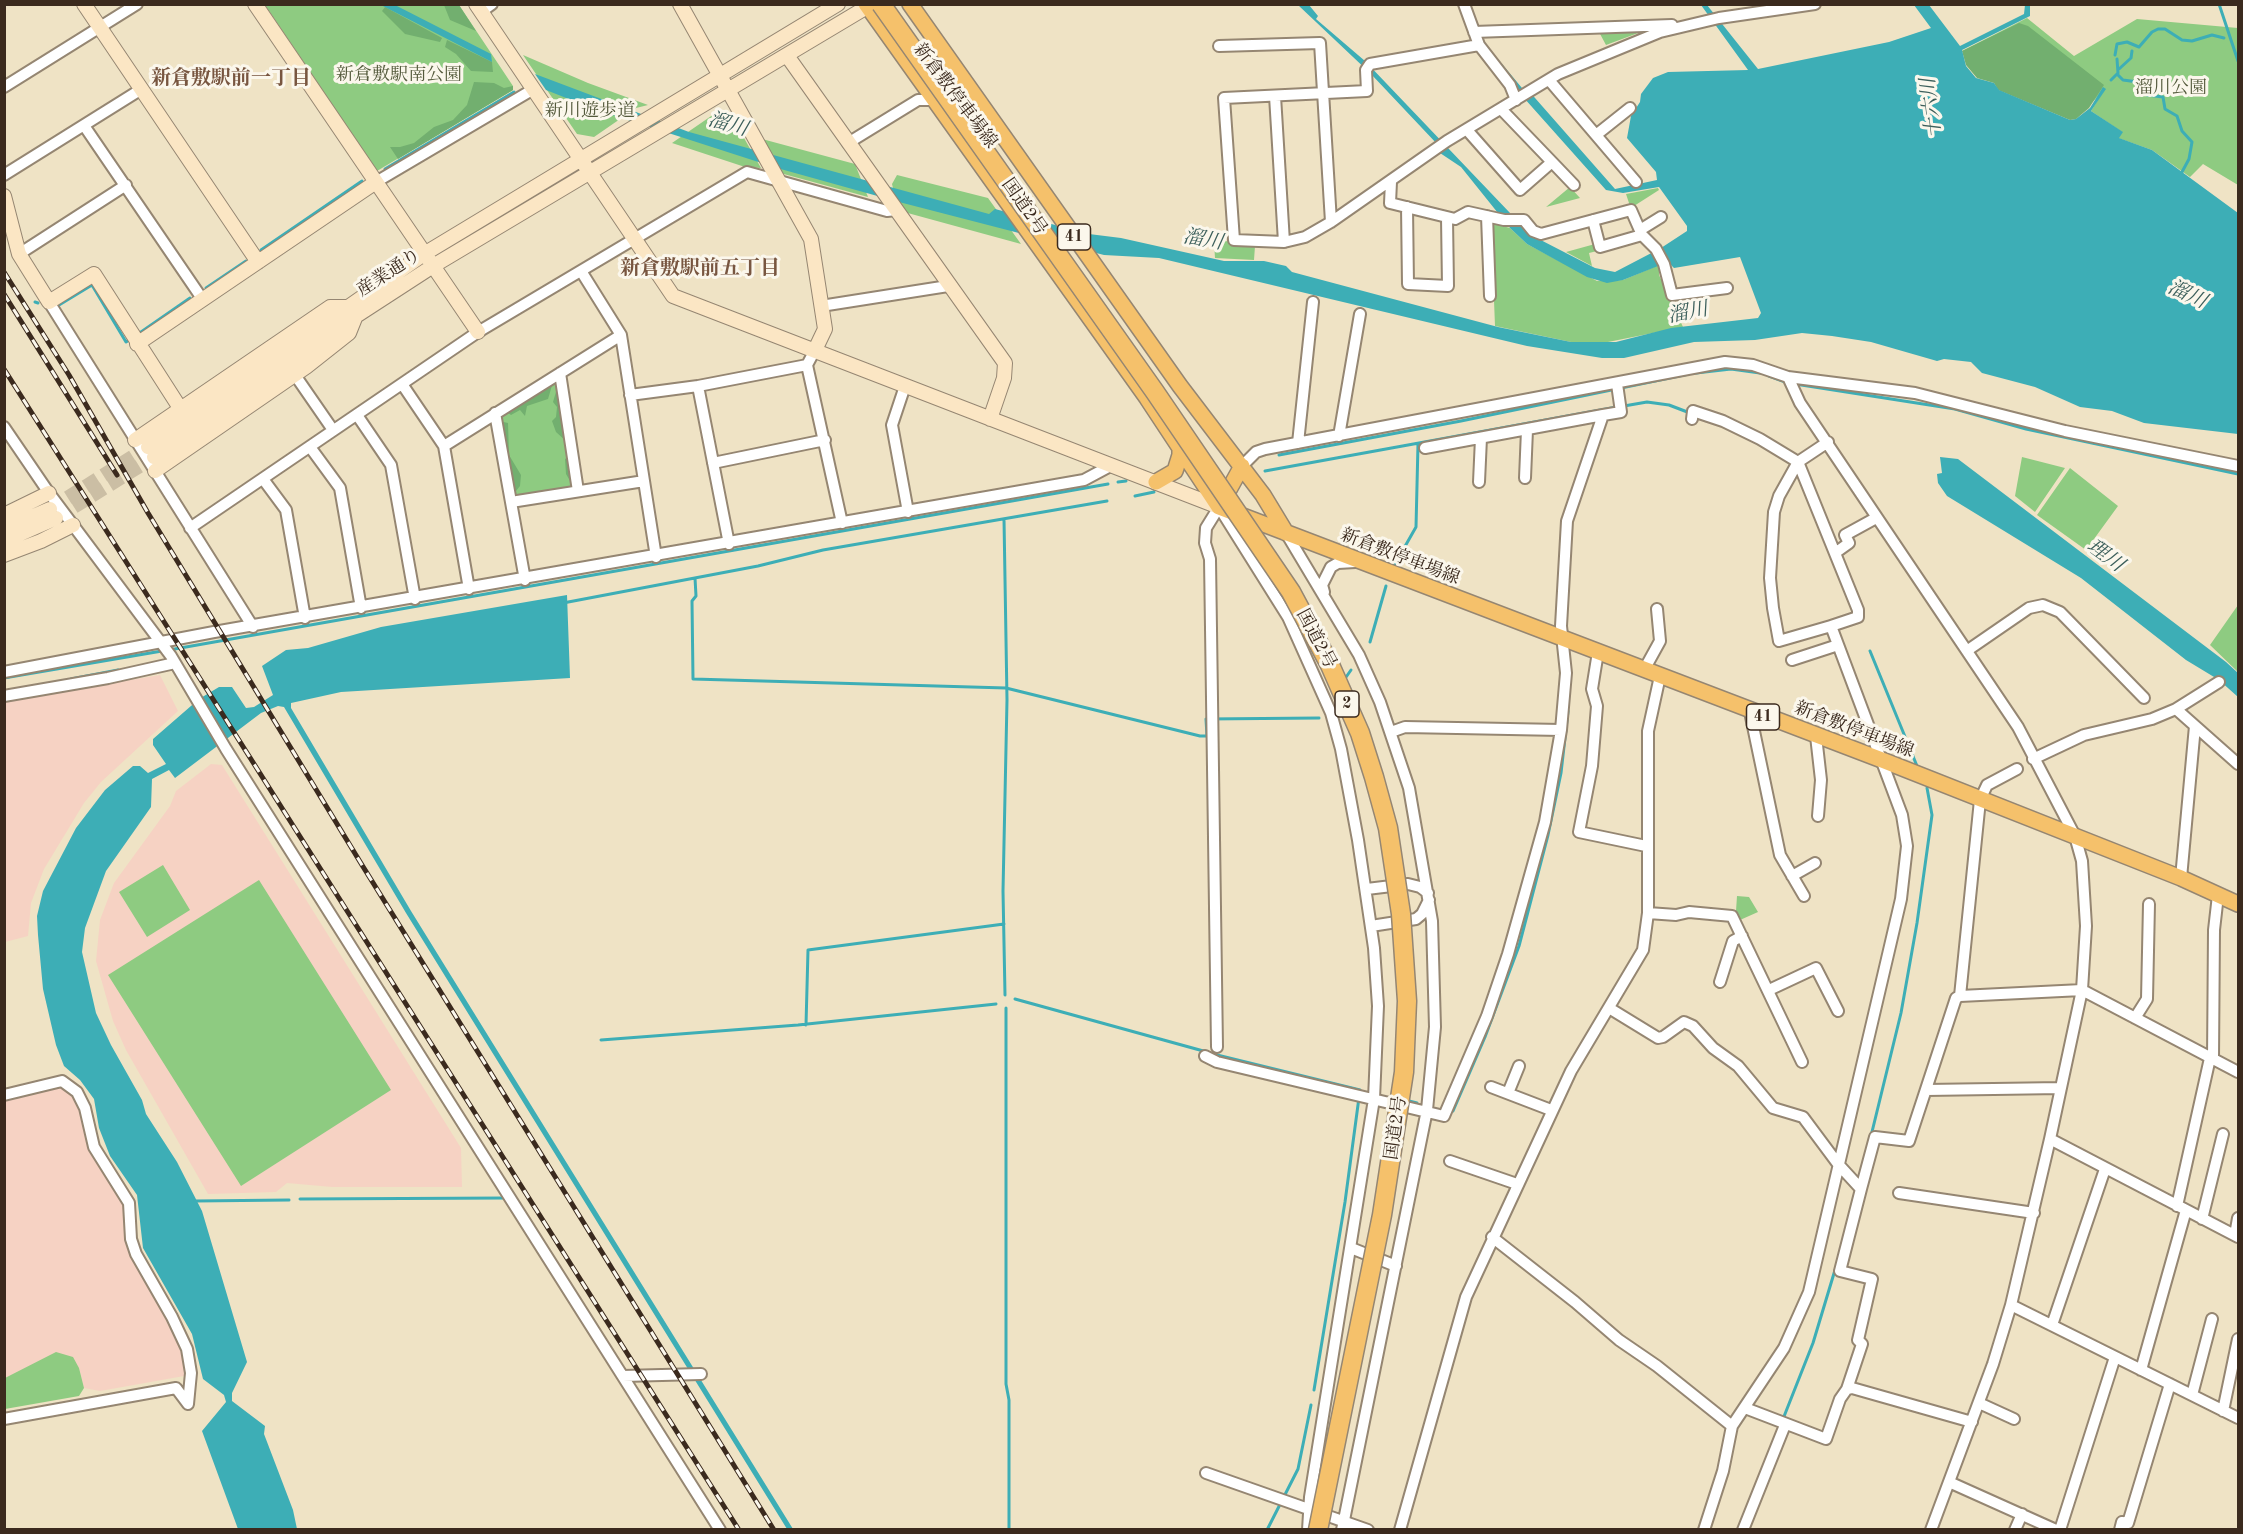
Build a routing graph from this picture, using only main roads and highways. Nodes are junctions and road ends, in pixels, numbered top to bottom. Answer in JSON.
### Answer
{"nodes":[{"id":1,"x":910,"y":4,"type":"edge"},
{"id":2,"x":872,"y":5,"type":"edge"},
{"id":3,"x":974,"y":96,"type":"junction"},
{"id":4,"x":932,"y":100,"type":"junction"},
{"id":5,"x":1042,"y":192,"type":"junction"},
{"id":6,"x":1013,"y":209,"type":"junction"},
{"id":7,"x":1183,"y":390,"type":"junction"},
{"id":8,"x":1155,"y":409,"type":"junction"},
{"id":9,"x":1179,"y":444,"type":"junction"},
{"id":10,"x":1242,"y":466,"type":"junction"},
{"id":11,"x":1156,"y":482,"type":"road end"},
{"id":12,"x":1219,"y":507,"type":"junction"},
{"id":13,"x":1286,"y":533,"type":"junction"},
{"id":14,"x":2238,"y":904,"type":"edge"},
{"id":15,"x":1318,"y":1530,"type":"edge"}],
"edges":[{"from":1,"to":3,"type":"main road","name":"新倉敷停車場線","number":"41"},
{"from":2,"to":4,"type":"main road","name":"新倉敷停車場線","number":"41"},
{"from":2,"to":15,"type":"highway","name":"国道2号","number":"2","bridge":true},
{"from":3,"to":4,"type":"main road"},
{"from":3,"to":5,"type":"main road","name":"新倉敷停車場線","number":"41"},
{"from":4,"to":6,"type":"main road","name":"新倉敷停車場線","number":"41"},
{"from":5,"to":6,"type":"main road"},
{"from":5,"to":7,"type":"main road","name":"新倉敷停車場線","number":"41"},
{"from":6,"to":8,"type":"main road","name":"新倉敷停車場線","number":"41"},
{"from":7,"to":8,"type":"main road"},
{"from":7,"to":10,"type":"main road","name":"新倉敷停車場線","number":"41"},
{"from":8,"to":9,"type":"main road","name":"新倉敷停車場線","number":"41"},
{"from":9,"to":11,"type":"main road"},
{"from":9,"to":12,"type":"main road","name":"新倉敷停車場線","number":"41"},
{"from":10,"to":12,"type":"main road"},
{"from":10,"to":13,"type":"main road","name":"新倉敷停車場線","number":"41"},
{"from":12,"to":13,"type":"main road","name":"新倉敷停車場線","number":"41"},
{"from":13,"to":14,"type":"main road","name":"新倉敷停車場線","number":"41"}]}
